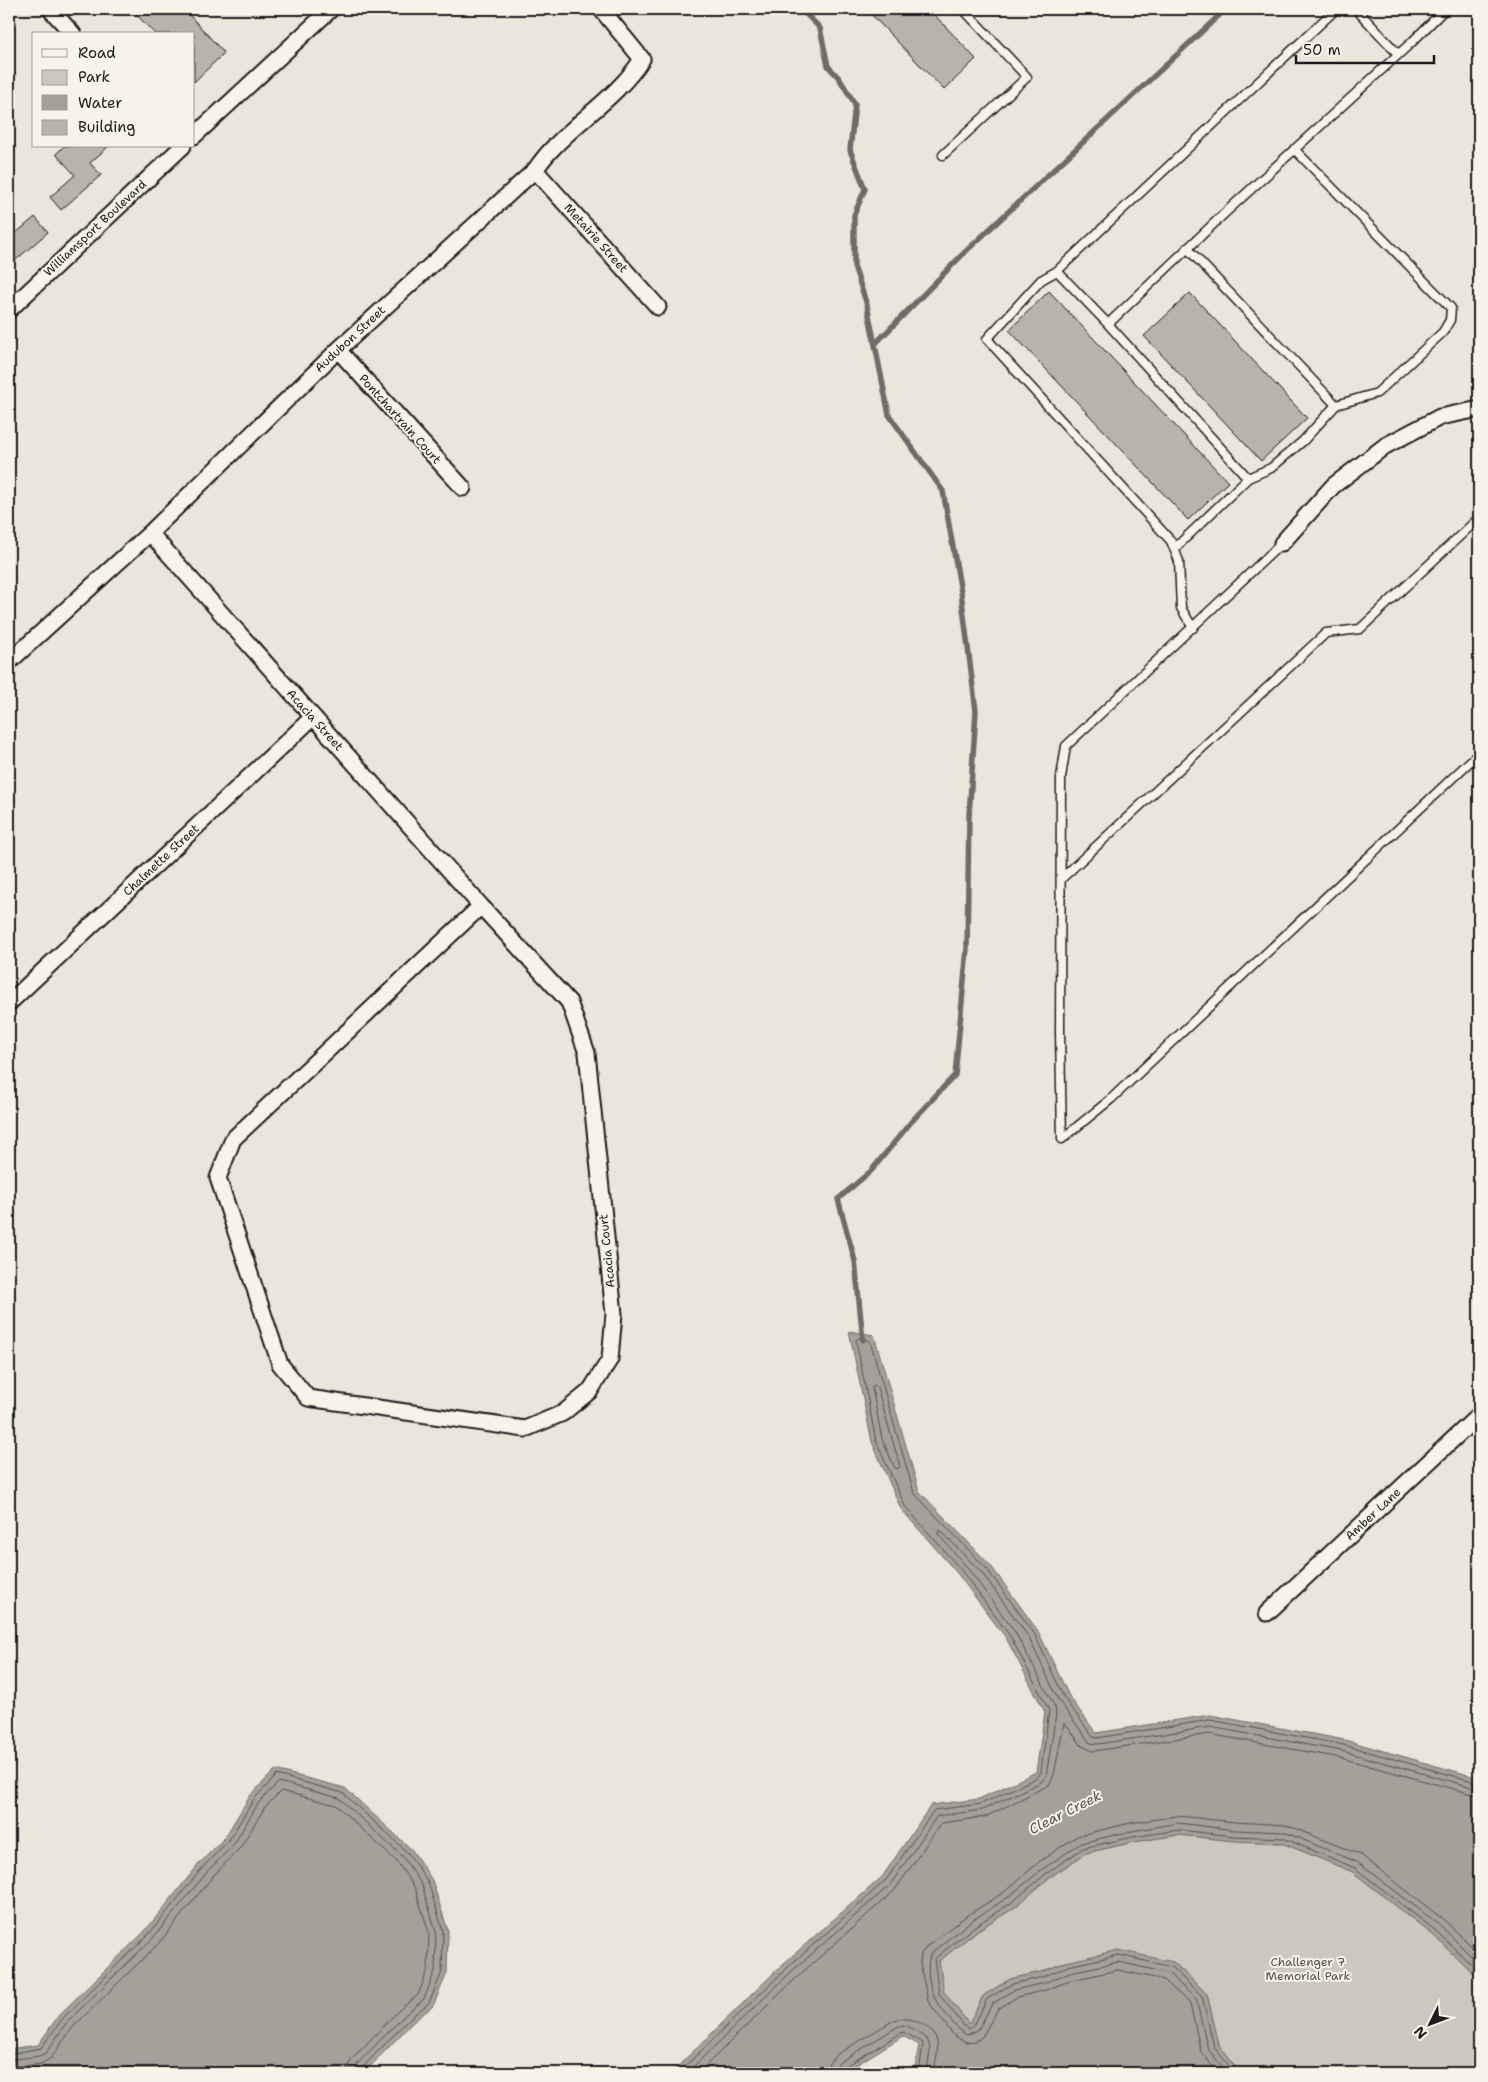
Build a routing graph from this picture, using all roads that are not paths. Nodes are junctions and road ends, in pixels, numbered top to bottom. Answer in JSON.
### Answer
{"nodes":[{"id":1,"x":50,"y":9,"type":"edge"},
{"id":2,"x":331,"y":9,"type":"edge"},
{"id":3,"x":601,"y":9,"type":"edge"},
{"id":4,"x":963,"y":9,"type":"edge"},
{"id":5,"x":1336,"y":9,"type":"edge"},
{"id":6,"x":1356,"y":9,"type":"edge"},
{"id":7,"x":1445,"y":9,"type":"edge"},
{"id":8,"x":71,"y":32,"type":"edge"},
{"id":9,"x":1398,"y":54,"type":"junction"},
{"id":10,"x":195,"y":135,"type":"edge"},
{"id":11,"x":179,"y":148,"type":"edge"},
{"id":12,"x":1294,"y":149,"type":"junction"},
{"id":13,"x":942,"y":155,"type":"dead end"},
{"id":14,"x":535,"y":170,"type":"junction"},
{"id":15,"x":1187,"y":248,"type":"junction"},
{"id":16,"x":1057,"y":270,"type":"junction"},
{"id":17,"x":658,"y":307,"type":"dead end"},
{"id":18,"x":9,"y":310,"type":"edge"},
{"id":19,"x":1108,"y":324,"type":"junction"},
{"id":20,"x":338,"y":350,"type":"junction"},
{"id":21,"x":1336,"y":406,"type":"junction"},
{"id":22,"x":1479,"y":409,"type":"edge"},
{"id":23,"x":1248,"y":478,"type":"junction"},
{"id":24,"x":463,"y":488,"type":"dead end"},
{"id":25,"x":1479,"y":518,"type":"edge"},
{"id":26,"x":150,"y":533,"type":"junction"},
{"id":27,"x":1282,"y":543,"type":"joint"},
{"id":28,"x":1174,"y":549,"type":"junction"},
{"id":29,"x":1193,"y":628,"type":"junction"},
{"id":30,"x":9,"y":662,"type":"edge"},
{"id":31,"x":313,"y":717,"type":"junction"},
{"id":32,"x":1479,"y":753,"type":"edge"},
{"id":33,"x":1061,"y":879,"type":"junction"},
{"id":34,"x":481,"y":906,"type":"junction"},
{"id":35,"x":9,"y":1003,"type":"edge"},
{"id":36,"x":1479,"y":1415,"type":"edge"},
{"id":37,"x":1268,"y":1613,"type":"dead end"}],
"edges":[{"from":1,"to":8,"type":"street"},
{"from":2,"to":10,"type":"street"},
{"from":3,"to":14,"type":"street","name":"Audubon Street"},
{"from":4,"to":13,"type":"lane"},
{"from":5,"to":16,"type":"lane"},
{"from":6,"to":9,"type":"lane"},
{"from":7,"to":9,"type":"lane"},
{"from":9,"to":12,"type":"lane"},
{"from":11,"to":18,"type":"street","name":"Williamsport Boulevard"},
{"from":12,"to":15,"type":"lane"},
{"from":12,"to":21,"type":"lane"},
{"from":14,"to":17,"type":"street","name":"Metairie Street"},
{"from":14,"to":20,"type":"street","name":"Audubon Street"},
{"from":15,"to":19,"type":"lane"},
{"from":15,"to":21,"type":"lane"},
{"from":16,"to":19,"type":"lane"},
{"from":16,"to":28,"type":"lane"},
{"from":19,"to":23,"type":"lane"},
{"from":20,"to":24,"type":"street","name":"Pontchartrain Court"},
{"from":20,"to":26,"type":"street","name":"Audubon Street"},
{"from":21,"to":23,"type":"lane"},
{"from":22,"to":27,"type":"street"},
{"from":23,"to":28,"type":"lane"},
{"from":25,"to":33,"type":"lane"},
{"from":26,"to":30,"type":"street","name":"Audubon Street"},
{"from":26,"to":31,"type":"street","name":"Acacia Street"},
{"from":27,"to":29,"type":"lane"},
{"from":28,"to":29,"type":"lane"},
{"from":29,"to":33,"type":"lane"},
{"from":31,"to":34,"type":"street","name":"Acacia Street"},
{"from":31,"to":35,"type":"street","name":"Chalmette Street"},
{"from":32,"to":33,"type":"lane"},
{"from":34,"to":34,"type":"street","name":"Acacia Court"},
{"from":36,"to":37,"type":"street","name":"Amber Lane"}]}
